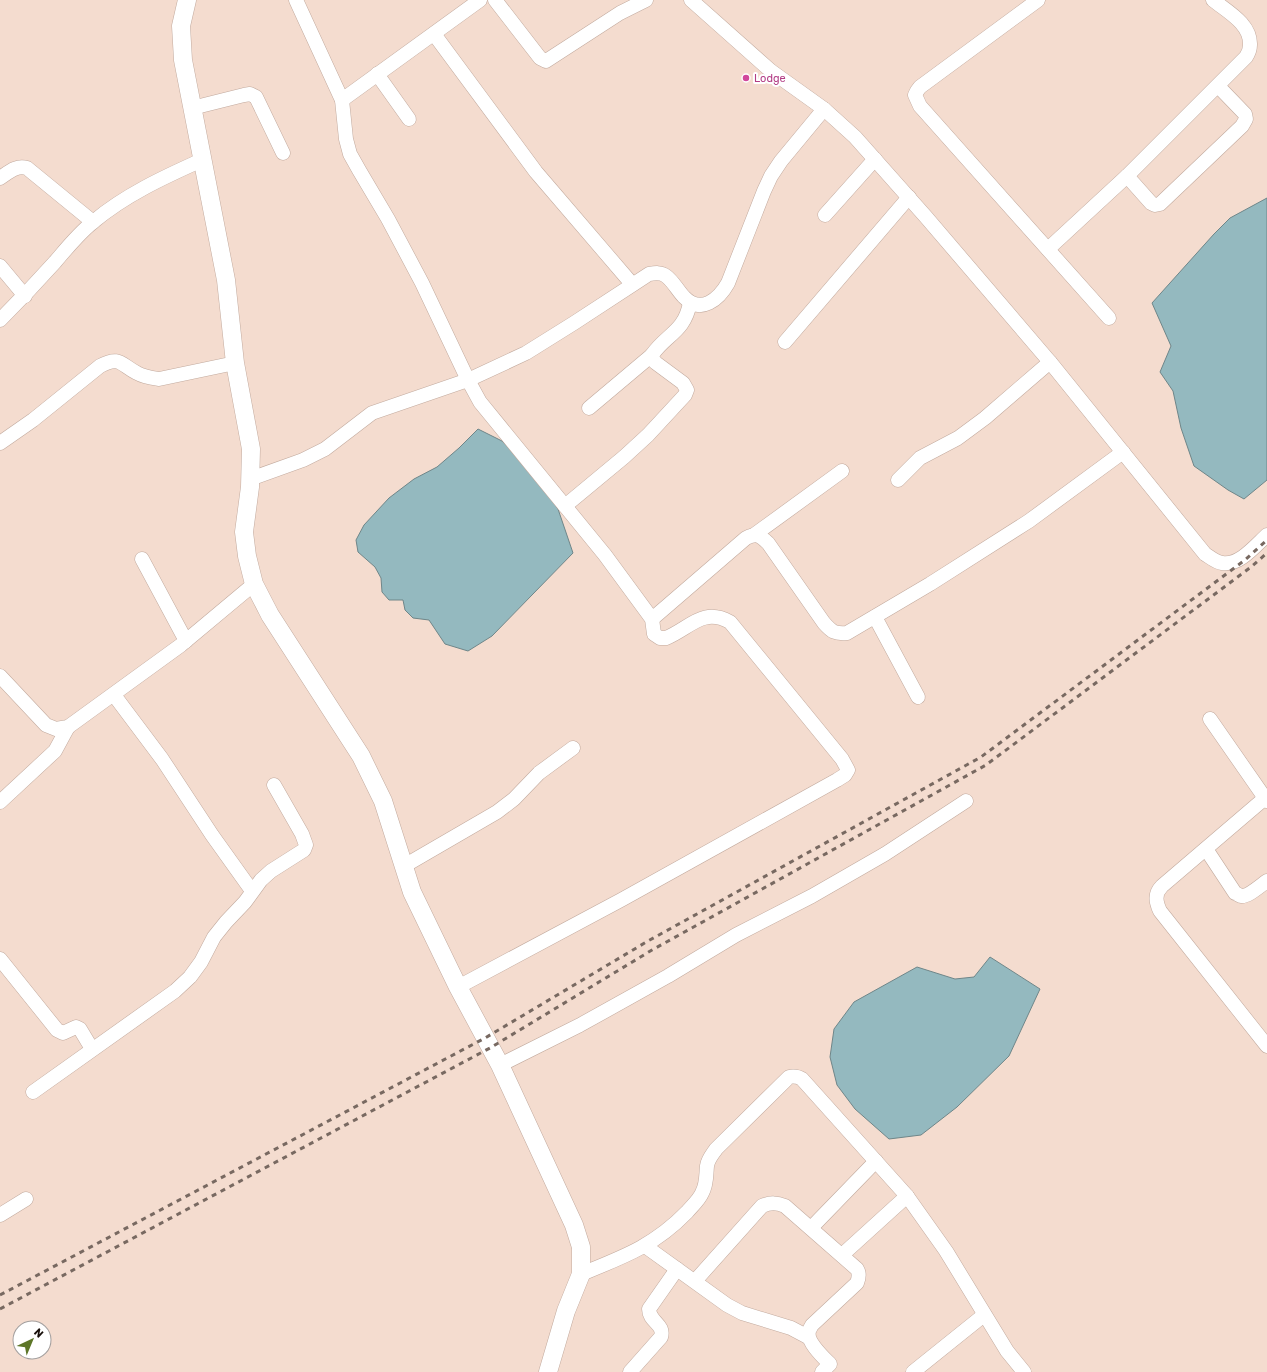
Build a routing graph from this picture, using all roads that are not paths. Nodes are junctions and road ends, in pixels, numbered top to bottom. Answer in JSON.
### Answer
{"nodes":[{"id":1,"x":187,"y":0,"type":"edge"},
{"id":2,"x":296,"y":0,"type":"edge"},
{"id":3,"x":495,"y":0,"type":"edge"},
{"id":4,"x":646,"y":0,"type":"edge"},
{"id":5,"x":691,"y":0,"type":"edge"},
{"id":6,"x":1038,"y":0,"type":"edge"},
{"id":7,"x":1213,"y":0,"type":"edge"},
{"id":8,"x":476,"y":1,"type":"edge"},
{"id":9,"x":434,"y":34,"type":"junction"},
{"id":10,"x":377,"y":74,"type":"junction"},
{"id":11,"x":1218,"y":86,"type":"junction"},
{"id":12,"x":342,"y":100,"type":"junction"},
{"id":13,"x":192,"y":108,"type":"junction"},
{"id":14,"x":824,"y":109,"type":"junction"},
{"id":15,"x":409,"y":119,"type":"dead end"},
{"id":16,"x":283,"y":153,"type":"dead end"},
{"id":17,"x":875,"y":159,"type":"junction"},
{"id":18,"x":202,"y":160,"type":"junction"},
{"id":19,"x":1127,"y":176,"type":"junction"},
{"id":20,"x":0,"y":178,"type":"edge"},
{"id":21,"x":909,"y":197,"type":"junction"},
{"id":22,"x":825,"y":215,"type":"dead end"},
{"id":23,"x":93,"y":222,"type":"junction"},
{"id":24,"x":1048,"y":249,"type":"junction"},
{"id":25,"x":0,"y":266,"type":"edge"},
{"id":26,"x":632,"y":284,"type":"junction"},
{"id":27,"x":25,"y":296,"type":"junction"},
{"id":28,"x":690,"y":303,"type":"junction"},
{"id":29,"x":1110,"y":318,"type":"dead end"},
{"id":30,"x":0,"y":320,"type":"edge"},
{"id":31,"x":785,"y":342,"type":"dead end"},
{"id":32,"x":652,"y":356,"type":"junction"},
{"id":33,"x":1050,"y":362,"type":"junction"},
{"id":34,"x":235,"y":363,"type":"junction"},
{"id":35,"x":468,"y":380,"type":"junction"},
{"id":36,"x":589,"y":408,"type":"dead end"},
{"id":37,"x":0,"y":443,"type":"edge"},
{"id":38,"x":1124,"y":452,"type":"junction"},
{"id":39,"x":842,"y":471,"type":"dead end"},
{"id":40,"x":250,"y":479,"type":"junction"},
{"id":41,"x":898,"y":480,"type":"dead end"},
{"id":42,"x":565,"y":506,"type":"junction"},
{"id":43,"x":754,"y":534,"type":"junction"},
{"id":44,"x":1267,"y":535,"type":"edge"},
{"id":45,"x":142,"y":559,"type":"dead end"},
{"id":46,"x":254,"y":584,"type":"junction"},
{"id":47,"x":875,"y":617,"type":"junction"},
{"id":48,"x":652,"y":619,"type":"junction"},
{"id":49,"x":186,"y":641,"type":"junction"},
{"id":50,"x":0,"y":676,"type":"edge"},
{"id":51,"x":114,"y":695,"type":"junction"},
{"id":52,"x":918,"y":697,"type":"dead end"},
{"id":53,"x":1210,"y":719,"type":"dead end"},
{"id":54,"x":68,"y":727,"type":"junction"},
{"id":55,"x":573,"y":748,"type":"dead end"},
{"id":56,"x":274,"y":786,"type":"dead end"},
{"id":57,"x":1266,"y":800,"type":"edge"},
{"id":58,"x":966,"y":801,"type":"dead end"},
{"id":59,"x":0,"y":802,"type":"edge"},
{"id":60,"x":1206,"y":849,"type":"junction"},
{"id":61,"x":404,"y":866,"type":"junction"},
{"id":62,"x":1267,"y":881,"type":"edge"},
{"id":63,"x":252,"y":891,"type":"junction"},
{"id":64,"x":0,"y":959,"type":"edge"},
{"id":65,"x":458,"y":987,"type":"junction"},
{"id":66,"x":1267,"y":1046,"type":"edge"},
{"id":67,"x":92,"y":1049,"type":"junction"},
{"id":68,"x":500,"y":1064,"type":"junction"},
{"id":69,"x":33,"y":1092,"type":"dead end"},
{"id":70,"x":876,"y":1161,"type":"junction"},
{"id":71,"x":907,"y":1196,"type":"junction"},
{"id":72,"x":26,"y":1199,"type":"dead end"},
{"id":73,"x":0,"y":1215,"type":"edge"},
{"id":74,"x":811,"y":1228,"type":"junction"},
{"id":75,"x":645,"y":1246,"type":"junction"},
{"id":76,"x":842,"y":1255,"type":"junction"},
{"id":77,"x":678,"y":1269,"type":"junction"},
{"id":78,"x":581,"y":1274,"type":"junction"},
{"id":79,"x":695,"y":1281,"type":"junction"},
{"id":80,"x":984,"y":1314,"type":"junction"},
{"id":81,"x":808,"y":1337,"type":"junction"},
{"id":82,"x":830,"y":1369,"type":"edge"},
{"id":83,"x":548,"y":1372,"type":"edge"},
{"id":84,"x":630,"y":1372,"type":"edge"},
{"id":85,"x":913,"y":1372,"type":"edge"},
{"id":86,"x":1024,"y":1372,"type":"edge"}],
"edges":[{"from":1,"to":13,"type":"street"},
{"from":2,"to":12,"type":"street"},
{"from":3,"to":4,"type":"street"},
{"from":5,"to":14,"type":"street"},
{"from":6,"to":24,"type":"street"},
{"from":7,"to":11,"type":"street"},
{"from":8,"to":9,"type":"street"},
{"from":9,"to":10,"type":"street"},
{"from":9,"to":26,"type":"street"},
{"from":10,"to":12,"type":"street"},
{"from":10,"to":15,"type":"street"},
{"from":11,"to":19,"type":"street"},
{"from":11,"to":19,"type":"street"},
{"from":12,"to":35,"type":"street"},
{"from":13,"to":16,"type":"street"},
{"from":13,"to":18,"type":"street"},
{"from":14,"to":17,"type":"street"},
{"from":14,"to":28,"type":"street"},
{"from":17,"to":21,"type":"street"},
{"from":17,"to":22,"type":"street"},
{"from":18,"to":23,"type":"street"},
{"from":18,"to":34,"type":"street"},
{"from":19,"to":24,"type":"street"},
{"from":20,"to":23,"type":"street"},
{"from":21,"to":31,"type":"street"},
{"from":21,"to":33,"type":"street"},
{"from":23,"to":27,"type":"street"},
{"from":24,"to":29,"type":"street"},
{"from":25,"to":27,"type":"street"},
{"from":26,"to":28,"type":"street"},
{"from":26,"to":35,"type":"street"},
{"from":27,"to":30,"type":"street"},
{"from":28,"to":32,"type":"street"},
{"from":32,"to":36,"type":"street"},
{"from":32,"to":42,"type":"street"},
{"from":33,"to":38,"type":"street"},
{"from":33,"to":41,"type":"street"},
{"from":34,"to":37,"type":"street"},
{"from":34,"to":40,"type":"street"},
{"from":35,"to":40,"type":"street"},
{"from":35,"to":42,"type":"street"},
{"from":38,"to":44,"type":"street"},
{"from":38,"to":47,"type":"street"},
{"from":39,"to":43,"type":"street"},
{"from":40,"to":46,"type":"street"},
{"from":42,"to":48,"type":"street"},
{"from":43,"to":47,"type":"street"},
{"from":43,"to":48,"type":"street"},
{"from":45,"to":49,"type":"street"},
{"from":46,"to":49,"type":"street"},
{"from":46,"to":61,"type":"street"},
{"from":47,"to":52,"type":"street"},
{"from":48,"to":65,"type":"street"},
{"from":49,"to":51,"type":"street"},
{"from":50,"to":54,"type":"street"},
{"from":51,"to":54,"type":"street"},
{"from":51,"to":63,"type":"street"},
{"from":53,"to":57,"type":"street"},
{"from":54,"to":59,"type":"street"},
{"from":55,"to":61,"type":"street"},
{"from":56,"to":63,"type":"street"},
{"from":57,"to":60,"type":"street"},
{"from":58,"to":68,"type":"street"},
{"from":60,"to":62,"type":"street"},
{"from":60,"to":66,"type":"street"},
{"from":61,"to":65,"type":"street"},
{"from":63,"to":67,"type":"street"},
{"from":64,"to":67,"type":"street"},
{"from":65,"to":68,"type":"street"},
{"from":67,"to":69,"type":"street"},
{"from":68,"to":78,"type":"street"},
{"from":70,"to":71,"type":"street"},
{"from":70,"to":74,"type":"street"},
{"from":70,"to":75,"type":"street"},
{"from":71,"to":76,"type":"street"},
{"from":71,"to":80,"type":"street"},
{"from":72,"to":73,"type":"street"},
{"from":74,"to":76,"type":"street"},
{"from":74,"to":79,"type":"street"},
{"from":75,"to":77,"type":"street"},
{"from":75,"to":78,"type":"street"},
{"from":76,"to":81,"type":"street"},
{"from":77,"to":79,"type":"street"},
{"from":77,"to":84,"type":"street"},
{"from":78,"to":83,"type":"street"},
{"from":79,"to":81,"type":"street"},
{"from":80,"to":85,"type":"street"},
{"from":80,"to":86,"type":"street"},
{"from":81,"to":82,"type":"street"}]}
